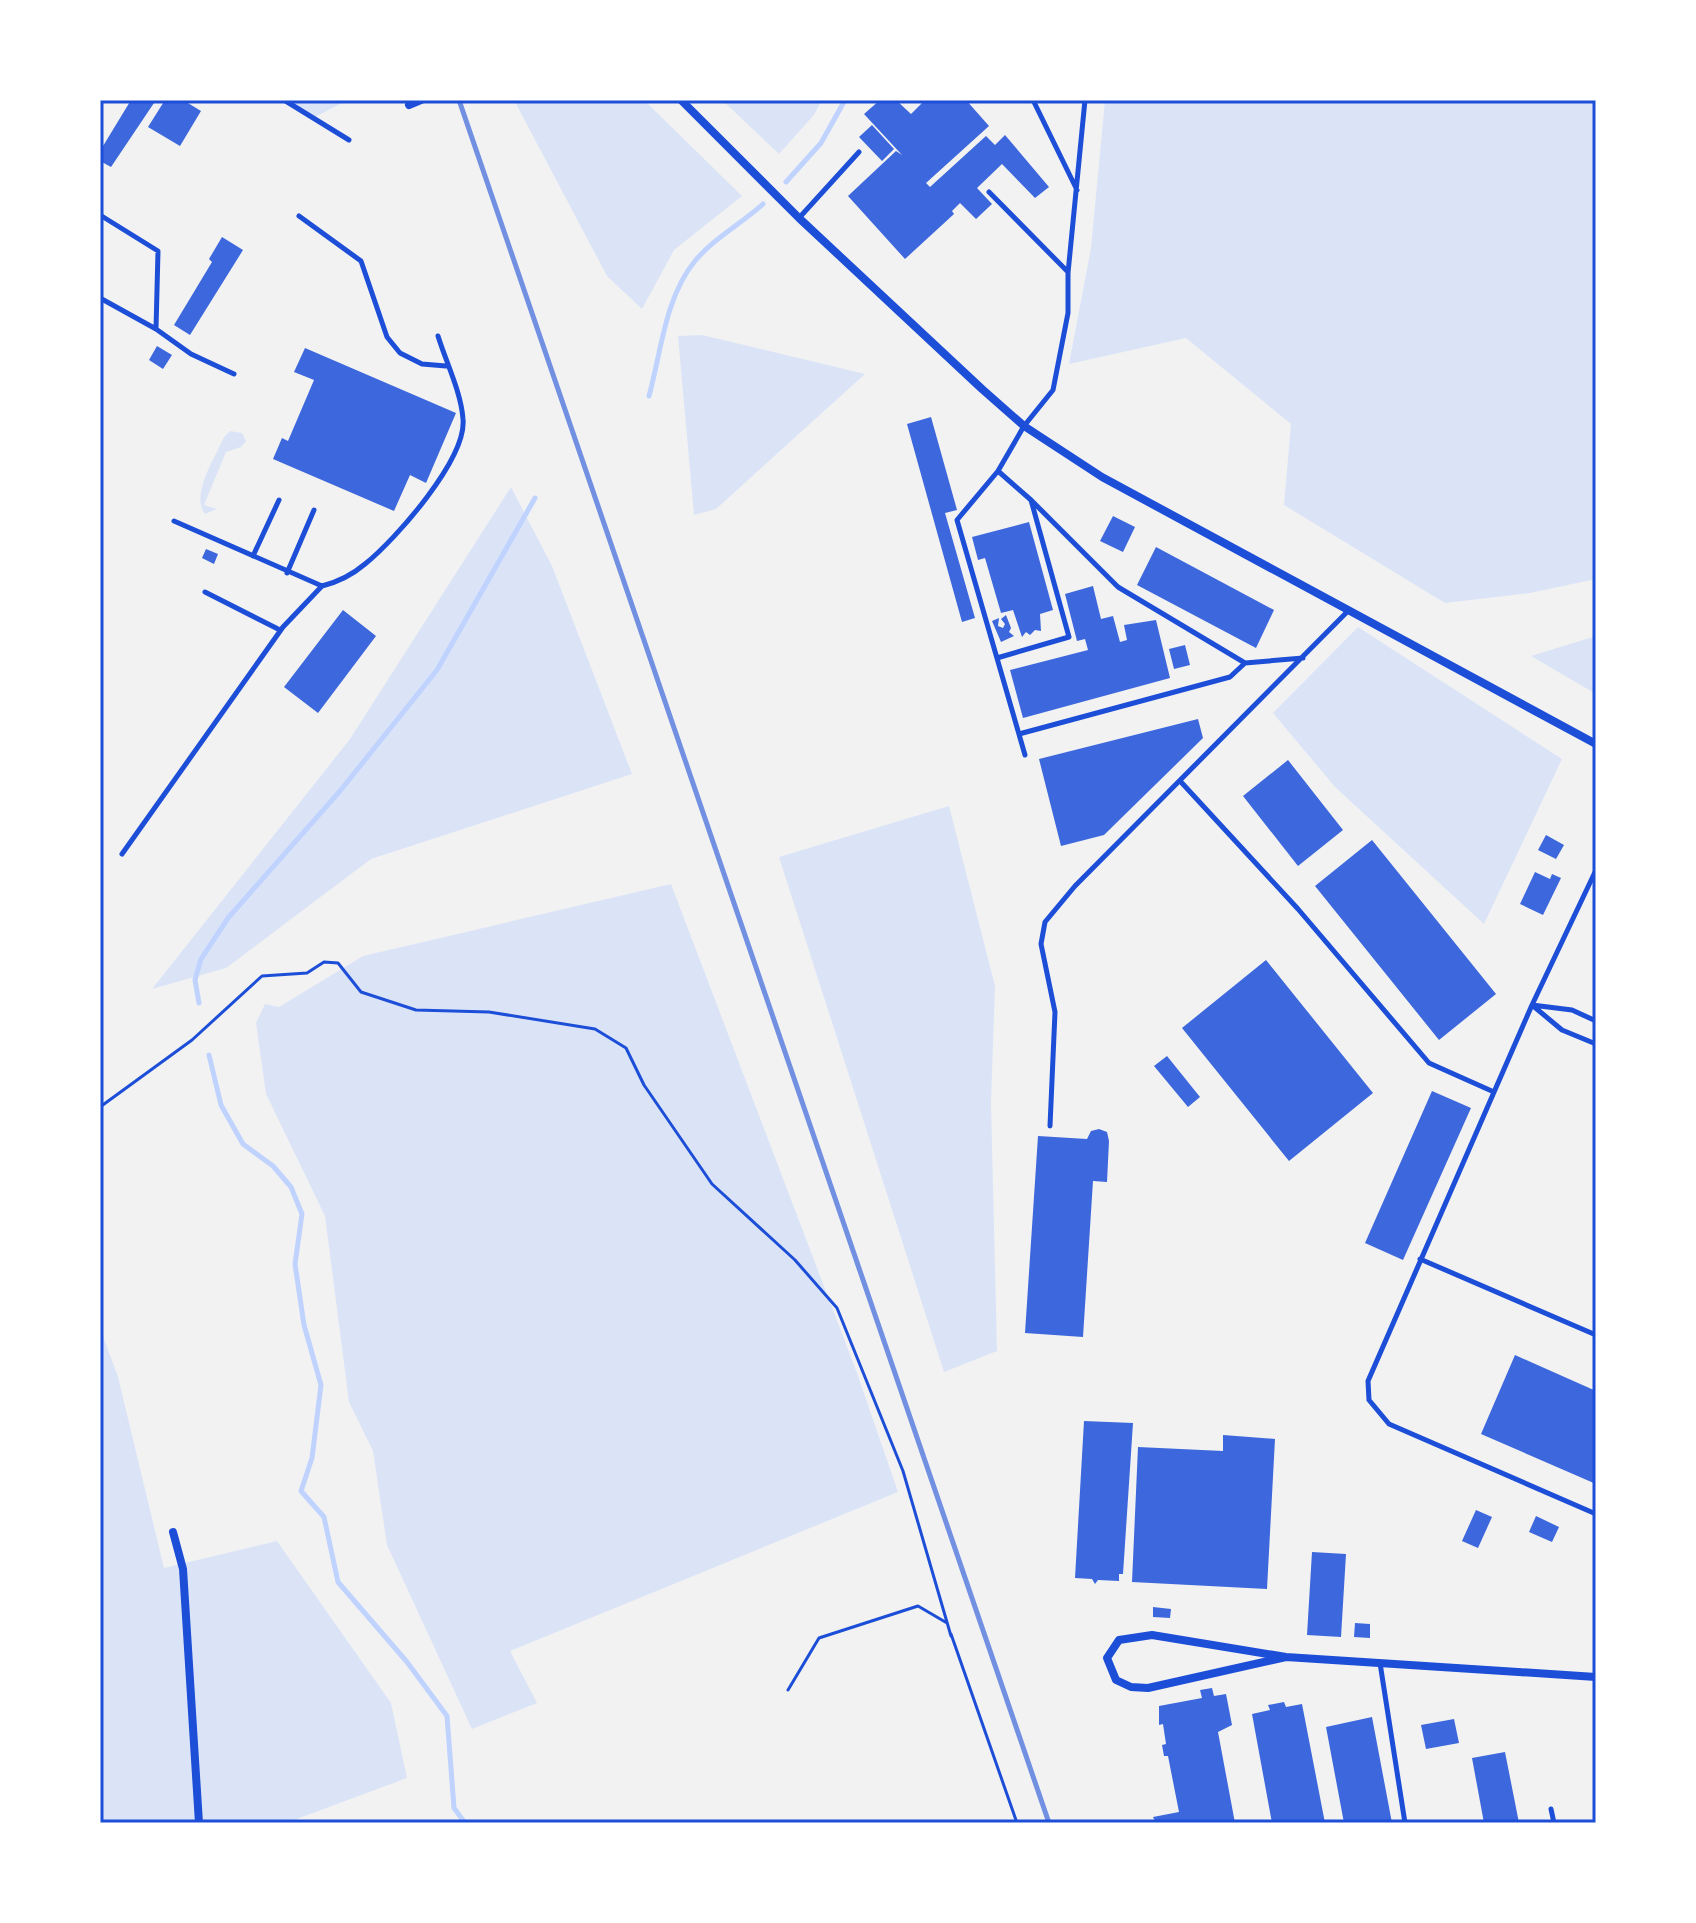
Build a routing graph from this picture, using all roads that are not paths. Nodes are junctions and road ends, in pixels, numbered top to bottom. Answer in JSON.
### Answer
{"nodes":[{"id":1,"x":284,"y":100,"type":"edge"},
{"id":2,"x":421,"y":100,"type":"edge"},
{"id":3,"x":681,"y":100,"type":"edge"},
{"id":4,"x":1033,"y":100,"type":"edge"},
{"id":5,"x":1085,"y":100,"type":"edge"},
{"id":6,"x":409,"y":105,"type":"dead end"},
{"id":7,"x":349,"y":140,"type":"dead end"},
{"id":8,"x":859,"y":152,"type":"dead end"},
{"id":9,"x":1078,"y":190,"type":"junction"},
{"id":10,"x":989,"y":192,"type":"dead end"},
{"id":11,"x":100,"y":215,"type":"edge"},
{"id":12,"x":299,"y":216,"type":"dead end"},
{"id":13,"x":799,"y":218,"type":"junction"},
{"id":14,"x":1068,"y":273,"type":"junction"},
{"id":15,"x":100,"y":298,"type":"edge"},
{"id":16,"x":156,"y":329,"type":"junction"},
{"id":17,"x":438,"y":336,"type":"dead end"},
{"id":18,"x":447,"y":366,"type":"junction"},
{"id":19,"x":234,"y":374,"type":"dead end"},
{"id":20,"x":1024,"y":426,"type":"junction"},
{"id":21,"x":998,"y":471,"type":"junction"},
{"id":22,"x":279,"y":500,"type":"dead end"},
{"id":23,"x":1031,"y":500,"type":"junction"},
{"id":24,"x":314,"y":510,"type":"dead end"},
{"id":25,"x":174,"y":521,"type":"dead end"},
{"id":26,"x":253,"y":556,"type":"junction"},
{"id":27,"x":287,"y":573,"type":"junction"},
{"id":28,"x":322,"y":586,"type":"junction"},
{"id":29,"x":205,"y":592,"type":"dead end"},
{"id":30,"x":1349,"y":610,"type":"junction"},
{"id":31,"x":280,"y":630,"type":"junction"},
{"id":32,"x":997,"y":658,"type":"junction"},
{"id":33,"x":1303,"y":658,"type":"junction"},
{"id":34,"x":1245,"y":663,"type":"junction"},
{"id":35,"x":1018,"y":734,"type":"junction"},
{"id":36,"x":1596,"y":744,"type":"edge"},
{"id":37,"x":1025,"y":755,"type":"dead end"},
{"id":38,"x":1181,"y":782,"type":"junction"},
{"id":39,"x":122,"y":854,"type":"dead end"},
{"id":40,"x":1596,"y":870,"type":"edge"},
{"id":41,"x":1532,"y":1005,"type":"junction"},
{"id":42,"x":1596,"y":1021,"type":"edge"},
{"id":43,"x":1596,"y":1044,"type":"edge"},
{"id":44,"x":1494,"y":1092,"type":"junction"},
{"id":45,"x":1050,"y":1126,"type":"dead end"},
{"id":46,"x":1420,"y":1259,"type":"junction"},
{"id":47,"x":1596,"y":1335,"type":"edge"},
{"id":48,"x":1596,"y":1514,"type":"edge"},
{"id":49,"x":173,"y":1532,"type":"dead end"},
{"id":50,"x":1286,"y":1657,"type":"junction"},
{"id":51,"x":1380,"y":1663,"type":"junction"},
{"id":52,"x":1596,"y":1677,"type":"edge"},
{"id":53,"x":1551,"y":1809,"type":"dead end"},
{"id":54,"x":199,"y":1823,"type":"edge"},
{"id":55,"x":1405,"y":1823,"type":"edge"},
{"id":56,"x":1554,"y":1823,"type":"edge"}],
"edges":[{"from":1,"to":7,"type":"lane"},
{"from":2,"to":6,"type":"street"},
{"from":3,"to":13,"type":"street"},
{"from":4,"to":9,"type":"lane"},
{"from":5,"to":9,"type":"lane"},
{"from":8,"to":13,"type":"lane"},
{"from":9,"to":14,"type":"lane"},
{"from":10,"to":14,"type":"lane"},
{"from":11,"to":16,"type":"lane"},
{"from":12,"to":18,"type":"lane"},
{"from":13,"to":20,"type":"street"},
{"from":14,"to":20,"type":"lane"},
{"from":15,"to":16,"type":"lane"},
{"from":16,"to":19,"type":"lane"},
{"from":17,"to":18,"type":"lane"},
{"from":18,"to":28,"type":"lane"},
{"from":20,"to":21,"type":"lane"},
{"from":20,"to":30,"type":"street"},
{"from":21,"to":23,"type":"lane"},
{"from":21,"to":32,"type":"lane"},
{"from":22,"to":26,"type":"lane"},
{"from":23,"to":32,"type":"lane"},
{"from":23,"to":34,"type":"lane"},
{"from":24,"to":27,"type":"lane"},
{"from":25,"to":26,"type":"lane"},
{"from":26,"to":27,"type":"lane"},
{"from":27,"to":28,"type":"lane"},
{"from":28,"to":31,"type":"lane"},
{"from":29,"to":31,"type":"lane"},
{"from":30,"to":33,"type":"lane"},
{"from":30,"to":36,"type":"street"},
{"from":31,"to":39,"type":"lane"},
{"from":32,"to":35,"type":"lane"},
{"from":33,"to":34,"type":"lane"},
{"from":33,"to":38,"type":"lane"},
{"from":34,"to":35,"type":"lane"},
{"from":35,"to":37,"type":"lane"},
{"from":38,"to":44,"type":"lane"},
{"from":38,"to":45,"type":"lane"},
{"from":40,"to":41,"type":"lane"},
{"from":41,"to":42,"type":"lane"},
{"from":41,"to":43,"type":"lane"},
{"from":41,"to":44,"type":"lane"},
{"from":44,"to":46,"type":"lane"},
{"from":46,"to":47,"type":"lane"},
{"from":46,"to":48,"type":"lane"},
{"from":49,"to":54,"type":"street"},
{"from":50,"to":50,"type":"street"},
{"from":50,"to":51,"type":"street"},
{"from":51,"to":52,"type":"street"},
{"from":51,"to":55,"type":"lane"},
{"from":53,"to":56,"type":"lane"}]}
